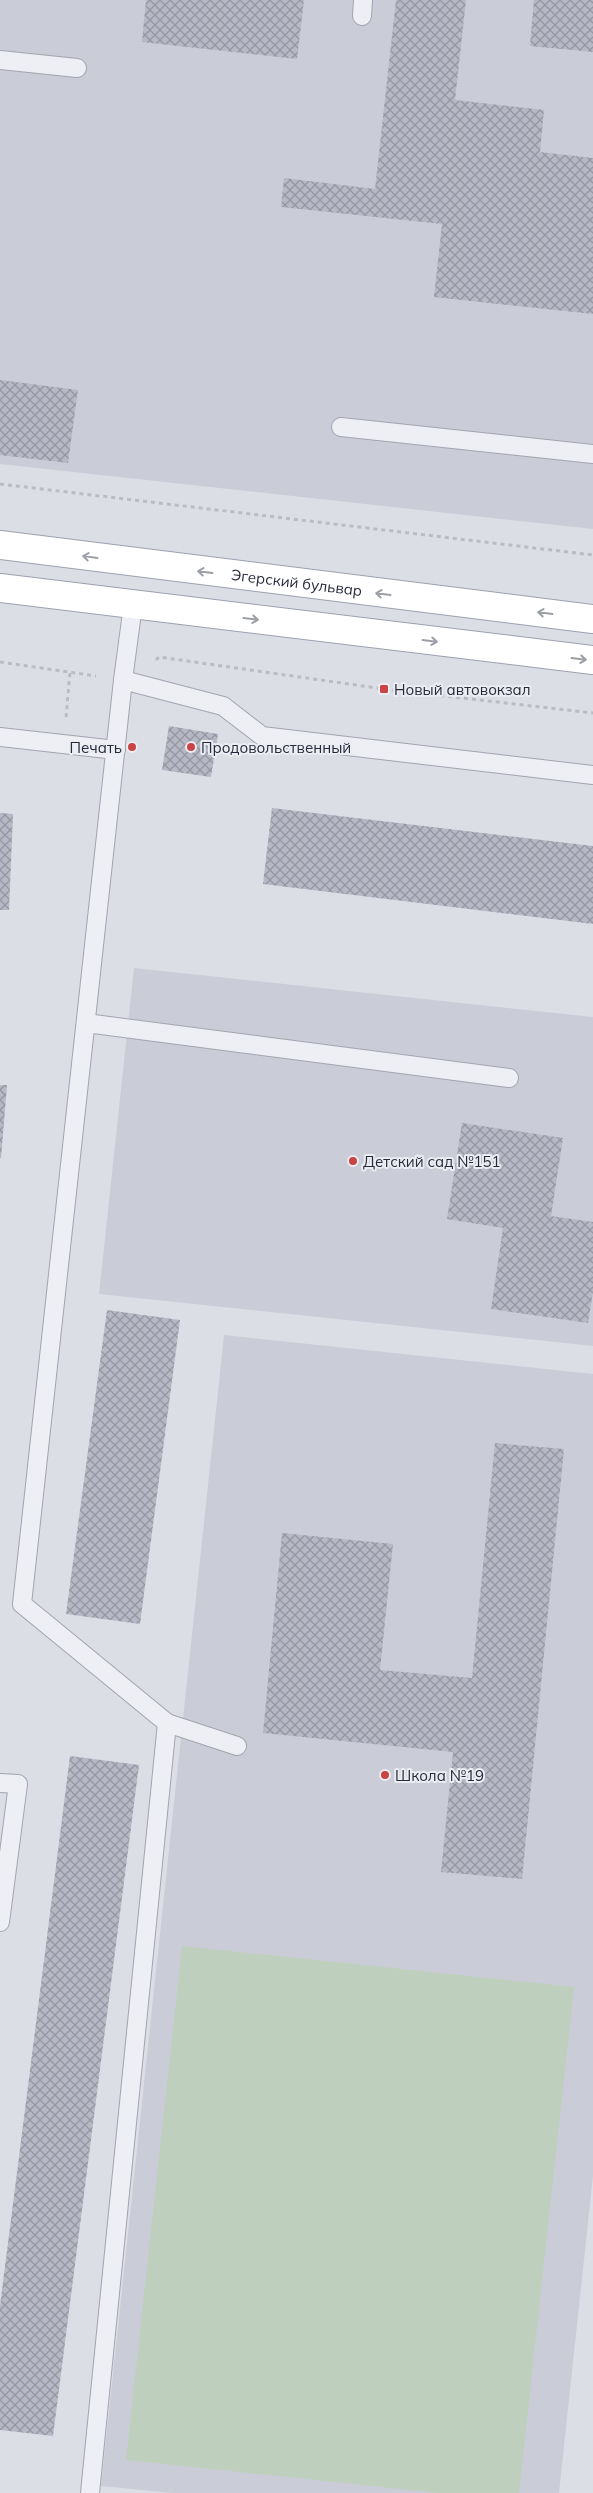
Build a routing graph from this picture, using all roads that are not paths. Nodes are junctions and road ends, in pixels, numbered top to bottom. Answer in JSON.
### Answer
{"nodes":[{"id":1,"x":0,"y":60,"type":"edge"},
{"id":2,"x":77,"y":68,"type":"dead end"},
{"id":3,"x":341,"y":427,"type":"dead end"},
{"id":4,"x":593,"y":454,"type":"edge"},
{"id":5,"x":0,"y":545,"type":"edge"},
{"id":6,"x":138,"y":564,"type":"junction"},
{"id":7,"x":0,"y":588,"type":"edge"},
{"id":8,"x":133,"y":604,"type":"junction"},
{"id":9,"x":593,"y":619,"type":"edge"},
{"id":10,"x":593,"y":660,"type":"edge"},
{"id":11,"x":123,"y":680,"type":"junction"},
{"id":12,"x":0,"y":737,"type":"edge"},
{"id":13,"x":116,"y":750,"type":"junction"},
{"id":14,"x":593,"y":775,"type":"edge"},
{"id":15,"x":86,"y":1023,"type":"junction"},
{"id":16,"x":509,"y":1078,"type":"dead end"},
{"id":17,"x":166,"y":1723,"type":"junction"},
{"id":18,"x":237,"y":1746,"type":"dead end"},
{"id":19,"x":0,"y":1783,"type":"edge"},
{"id":20,"x":0,"y":1922,"type":"edge"},
{"id":21,"x":90,"y":2493,"type":"edge"}],
"edges":[{"from":1,"to":2,"type":"lane"},
{"from":3,"to":4,"type":"lane"},
{"from":6,"to":5,"type":"main road","name":"Эгерский бульвар","one_way":true},
{"from":6,"to":8,"type":"main road"},
{"from":9,"to":6,"type":"main road","name":"Эгерский бульвар","one_way":true},
{"from":7,"to":8,"type":"main road"},
{"from":8,"to":10,"type":"main road","one_way":true},
{"from":8,"to":11,"type":"lane"},
{"from":11,"to":13,"type":"lane"},
{"from":11,"to":14,"type":"lane"},
{"from":12,"to":13,"type":"lane"},
{"from":13,"to":15,"type":"lane"},
{"from":15,"to":16,"type":"lane"},
{"from":15,"to":17,"type":"lane"},
{"from":17,"to":18,"type":"lane"},
{"from":17,"to":21,"type":"lane"},
{"from":19,"to":20,"type":"lane"}]}
